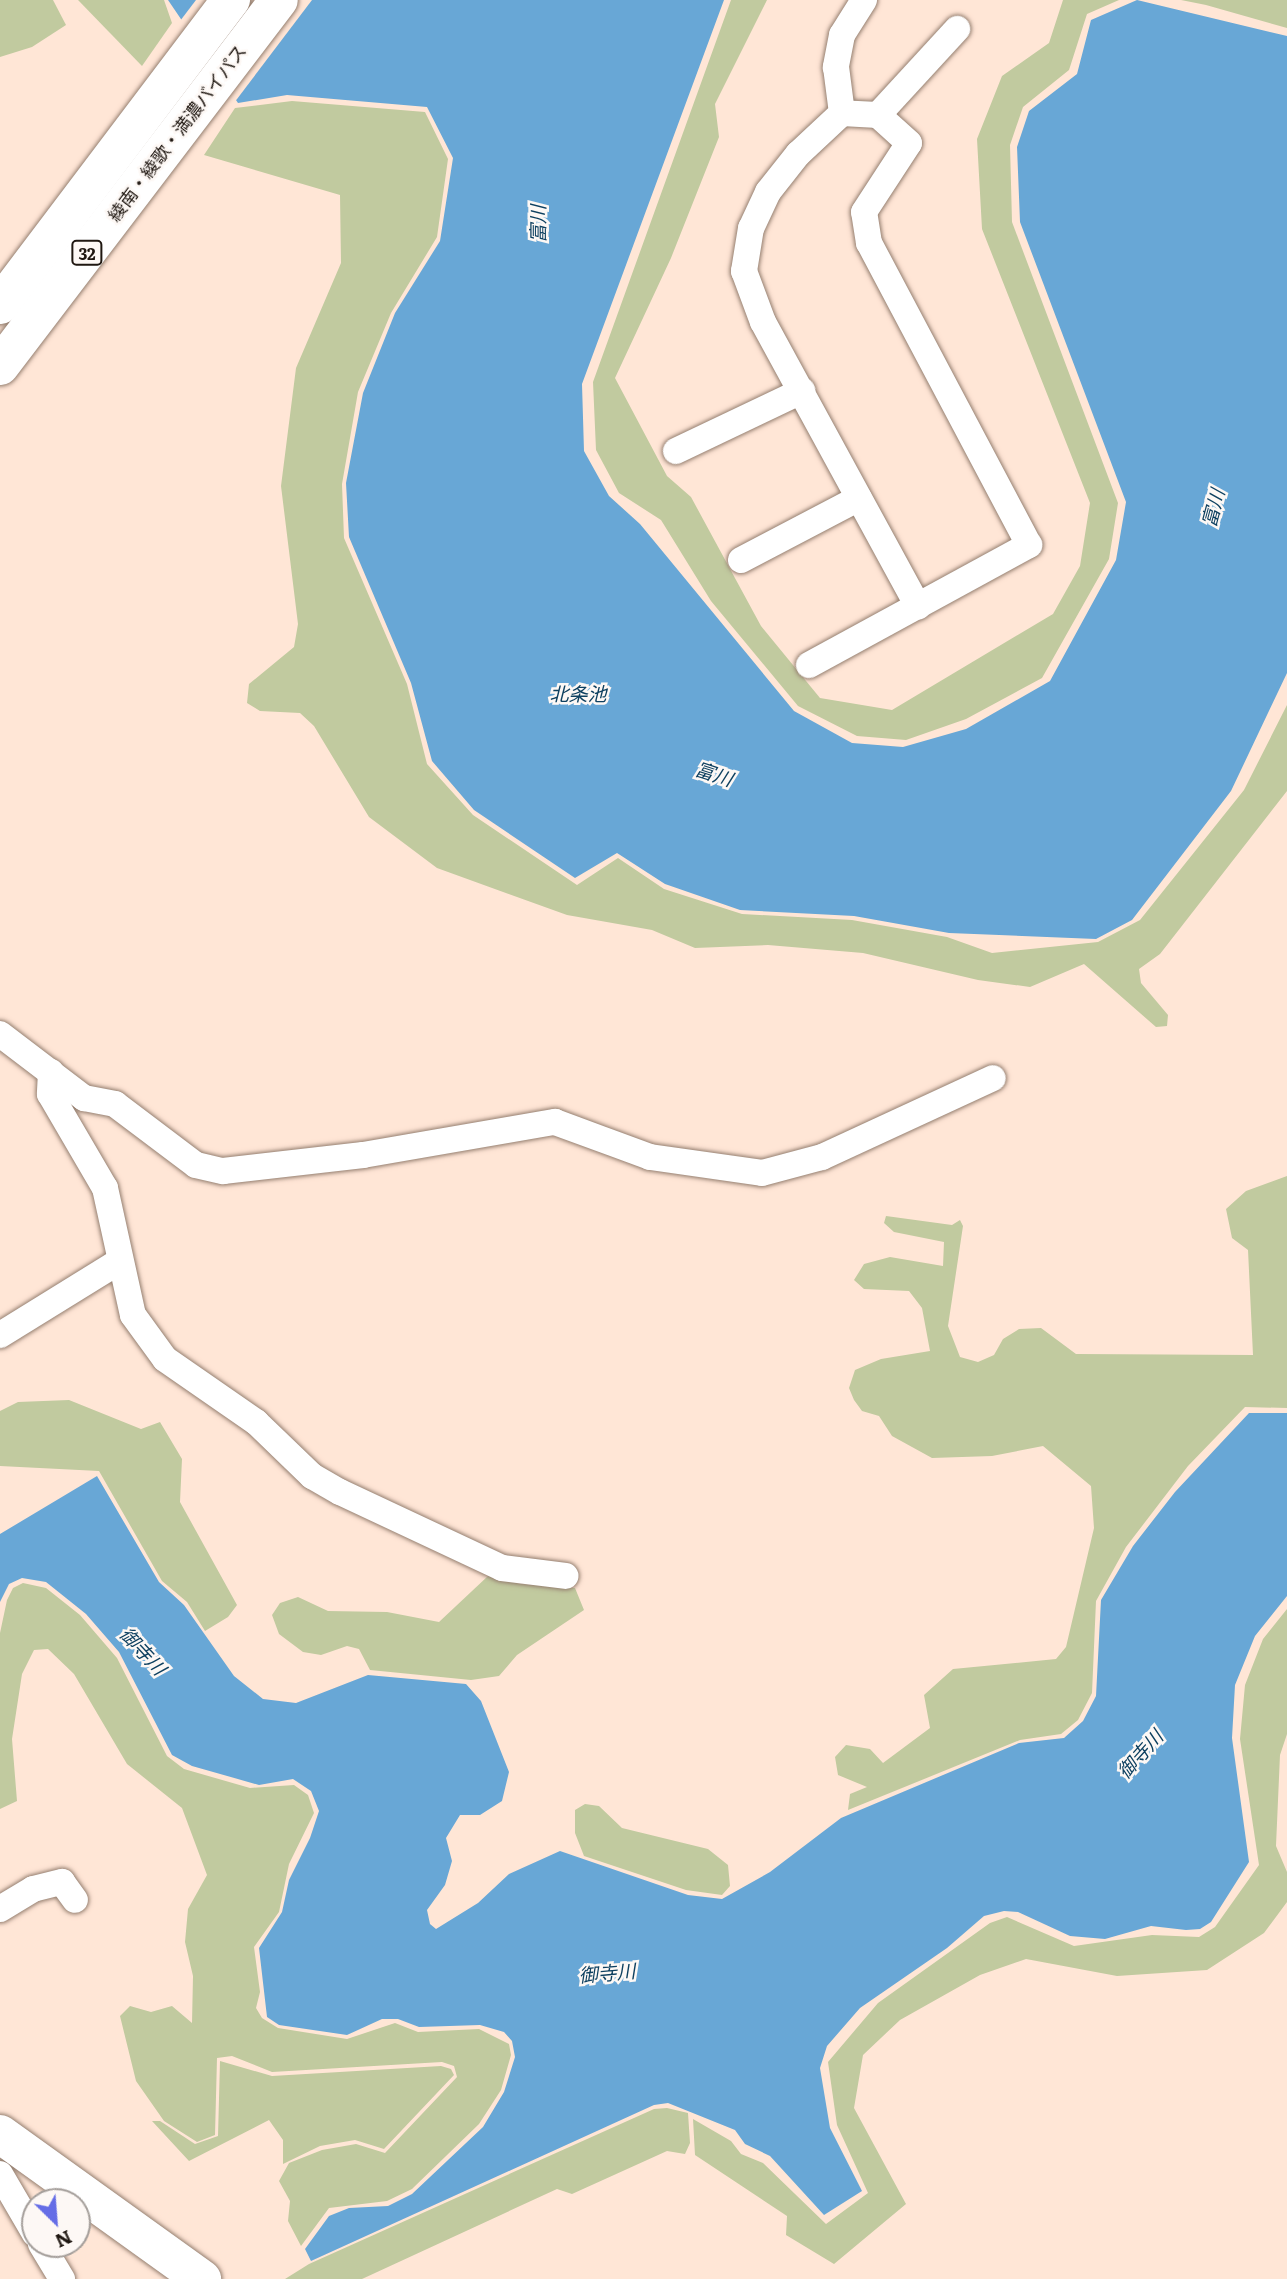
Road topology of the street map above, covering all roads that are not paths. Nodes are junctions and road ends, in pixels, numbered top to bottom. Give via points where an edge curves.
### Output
1 (231, 0) edge
2 (279, 0) edge
3 (864, 0) edge
4 (957, 29) dead end
5 (842, 113) junction
6 (878, 116) junction
7 (0, 305) edge
8 (0, 366) edge
9 (802, 391) junction
10 (676, 452) dead end
11 (859, 498) junction
12 (741, 560) dead end
13 (918, 606) junction
14 (809, 665) dead end
15 (0, 1034) edge
16 (51, 1072) junction
17 (993, 1078) dead end
18 (118, 1262) junction
19 (0, 1335) edge
20 (566, 1576) dead end
21 (75, 1900) dead end
22 (0, 1909) edge
23 (0, 2134) edge
24 (0, 2174) edge
25 (21, 2210) edge
26 (49, 2258) edge
27 (62, 2279) edge
28 (202, 2279) edge

1 - 7 main road, 32
2 - 8 main road, 綾南・綾歌・満濃バイパス / 32
3 - 5 street via 842,35 836,67
4 - 6 street
5 - 6 street
5 - 9 street via 797,154 768,192 751,228 744,271 763,322
6 - 13 street via 909,144 864,212 869,243 1029,545
9 - 10 street
9 - 11 street
11 - 12 street
11 - 13 street
13 - 14 street
15 - 16 street
16 - 17 street via 84,1097 115,1104 196,1165 223,1171 363,1155 555,1122 650,1157 761,1173 822,1157
16 - 18 street via 50,1094 105,1188
18 - 19 street
18 - 20 street via 133,1315 165,1359 256,1422 312,1476 502,1568
21 - 22 street via 62,1882 33,1889
23 - 28 main road
24 - 25 street
26 - 27 street

